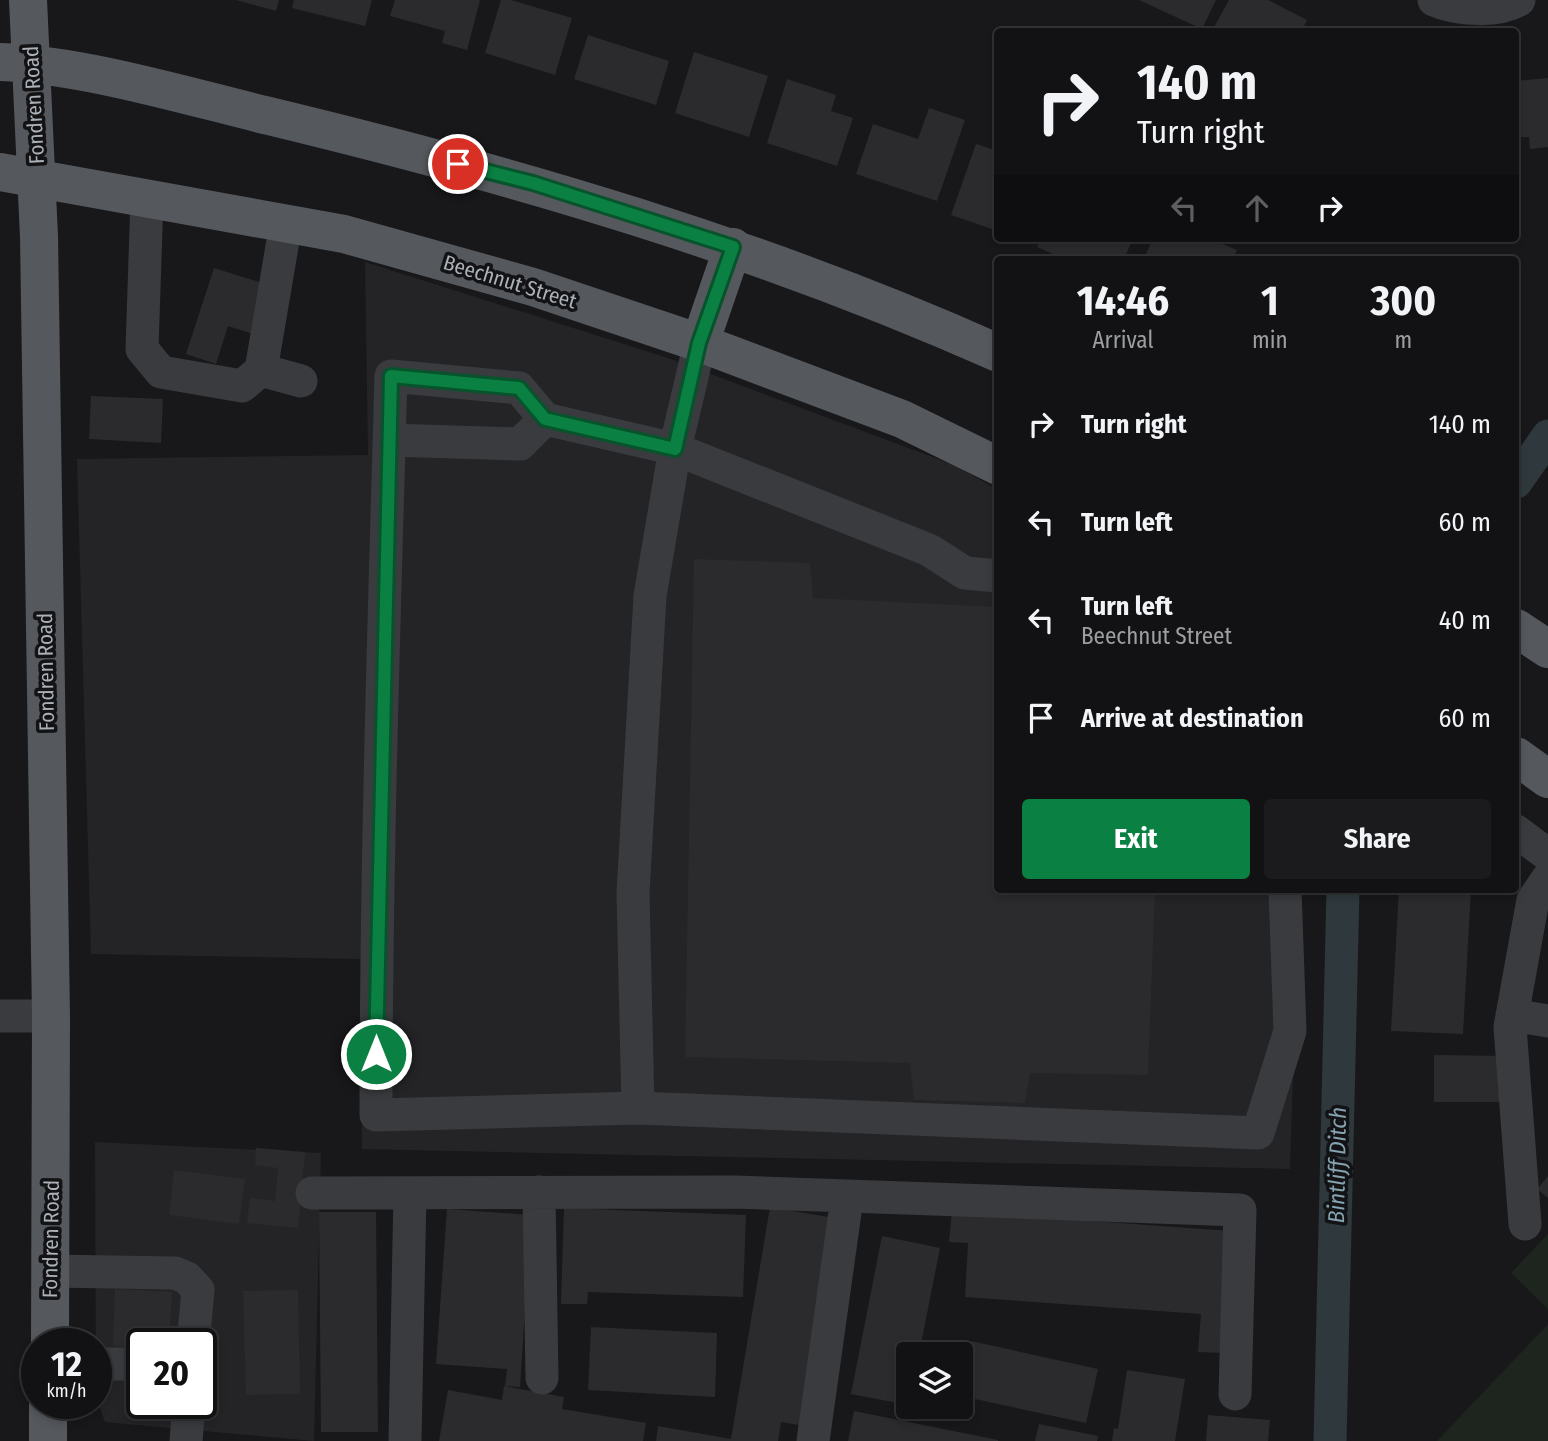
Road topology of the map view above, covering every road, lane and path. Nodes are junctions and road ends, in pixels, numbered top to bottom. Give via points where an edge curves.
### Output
1 (28, 0) edge
2 (1434, 0) edge
3 (1519, 0) edge
4 (16, 62) edge
5 (0, 172) edge
6 (38, 179) junction
7 (147, 198) junction
8 (286, 223) junction
9 (733, 247) junction
10 (699, 343) junction
11 (994, 351) edge
12 (261, 370) junction
13 (301, 382) dead end
14 (545, 419) junction
15 (390, 440) junction
16 (675, 449) junction
17 (994, 464) edge
18 (994, 576) edge
19 (1519, 630) edge
20 (1548, 649) edge
21 (1519, 758) edge
22 (1548, 779) edge
23 (1519, 833) edge
24 (1548, 855) edge
25 (1548, 878) edge
26 (1284, 893) edge
27 (1512, 1015) junction
28 (0, 1016) edge
29 (51, 1016) junction
30 (1548, 1021) edge
31 (638, 1108) junction
32 (312, 1192) dead end
33 (539, 1192) junction
34 (410, 1193) junction
35 (847, 1198) junction
36 (1525, 1224) dead end
37 (51, 1271) junction
38 (50, 1328) edge
39 (194, 1328) edge
40 (541, 1378) dead end
41 (1236, 1394) dead end
42 (48, 1419) edge
43 (188, 1419) edge
44 (48, 1441) edge
45 (186, 1441) edge
46 (405, 1441) edge
47 (813, 1441) edge

1 - 4 main road, Fondren Road
2 - 3 street via 1449,6 1507,7
4 - 6 main road, Fondren Road
4 - 9 main road via 242,110 521,180
5 - 6 main road, Beechnut Street
6 - 7 main road, Beechnut Street
6 - 29 main road, Fondren Road
7 - 8 main road, Beechnut Street
7 - 12 street via 142,349 161,372 242,386
8 - 10 main road, Beechnut Street via 344,234 520,284
8 - 12 street
9 - 10 main road
9 - 11 main road
10 - 16 street
10 - 17 main road, Beechnut Street via 902,419
12 - 13 street
14 - 15 street via 520,444
14 - 15 street via 519,388 391,376
14 - 16 street
15 - 31 street via 376,1115
16 - 18 street via 929,550 965,573
16 - 31 street via 650,596 637,816 633,892
19 - 20 main road
21 - 22 main road
23 - 24 street
25 - 27 street via 1533,900
26 - 31 street via 1290,1031 1258,1133
27 - 30 street
27 - 36 street
28 - 29 street
29 - 37 main road, Fondren Road
32 - 34 street
33 - 34 street
33 - 35 street via 735,1192
33 - 40 street
34 - 46 street
35 - 41 street via 1240,1210
35 - 47 street
37 - 38 main road, Fondren Road
37 - 39 street via 157,1271 187,1278 198,1290
42 - 44 main road
43 - 45 street

